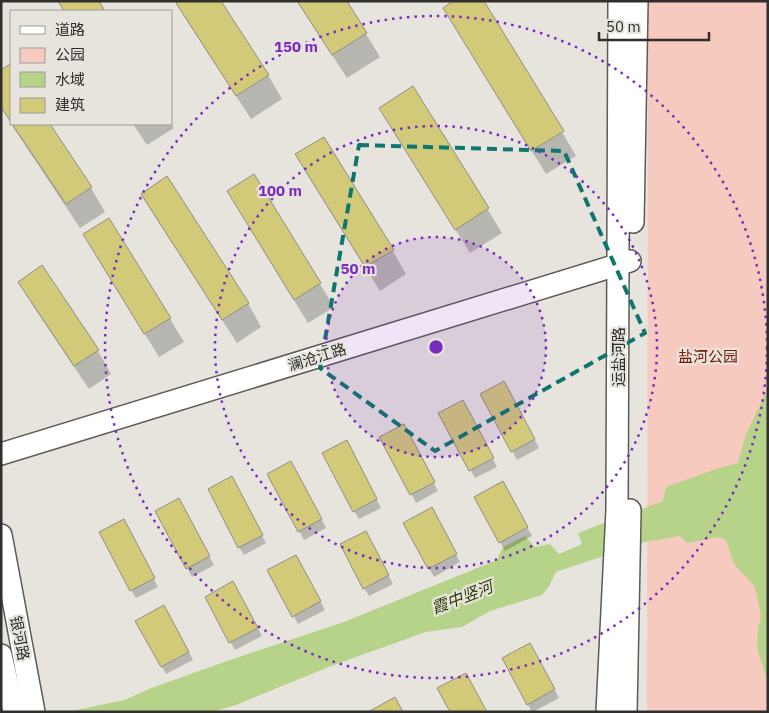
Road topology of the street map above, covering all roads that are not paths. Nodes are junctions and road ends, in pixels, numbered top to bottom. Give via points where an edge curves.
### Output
1 (619, 1) edge
2 (637, 1) edge
3 (625, 262) junction
4 (1, 454) edge
5 (1, 535) edge
6 (622, 562) junction
7 (1, 655) edge
8 (34, 711) edge
9 (14, 712) edge
10 (607, 712) edge
11 (626, 712) edge

1 - 3 main road, 运盐河路
2 - 3 main road, 运盐河路
3 - 4 main road, 澜沧江路
3 - 6 main road, 运盐河路
5 - 8 main road, 银河路
6 - 10 main road, 运盐河路
6 - 11 main road, 运盐河路
7 - 9 main road, 银河路

